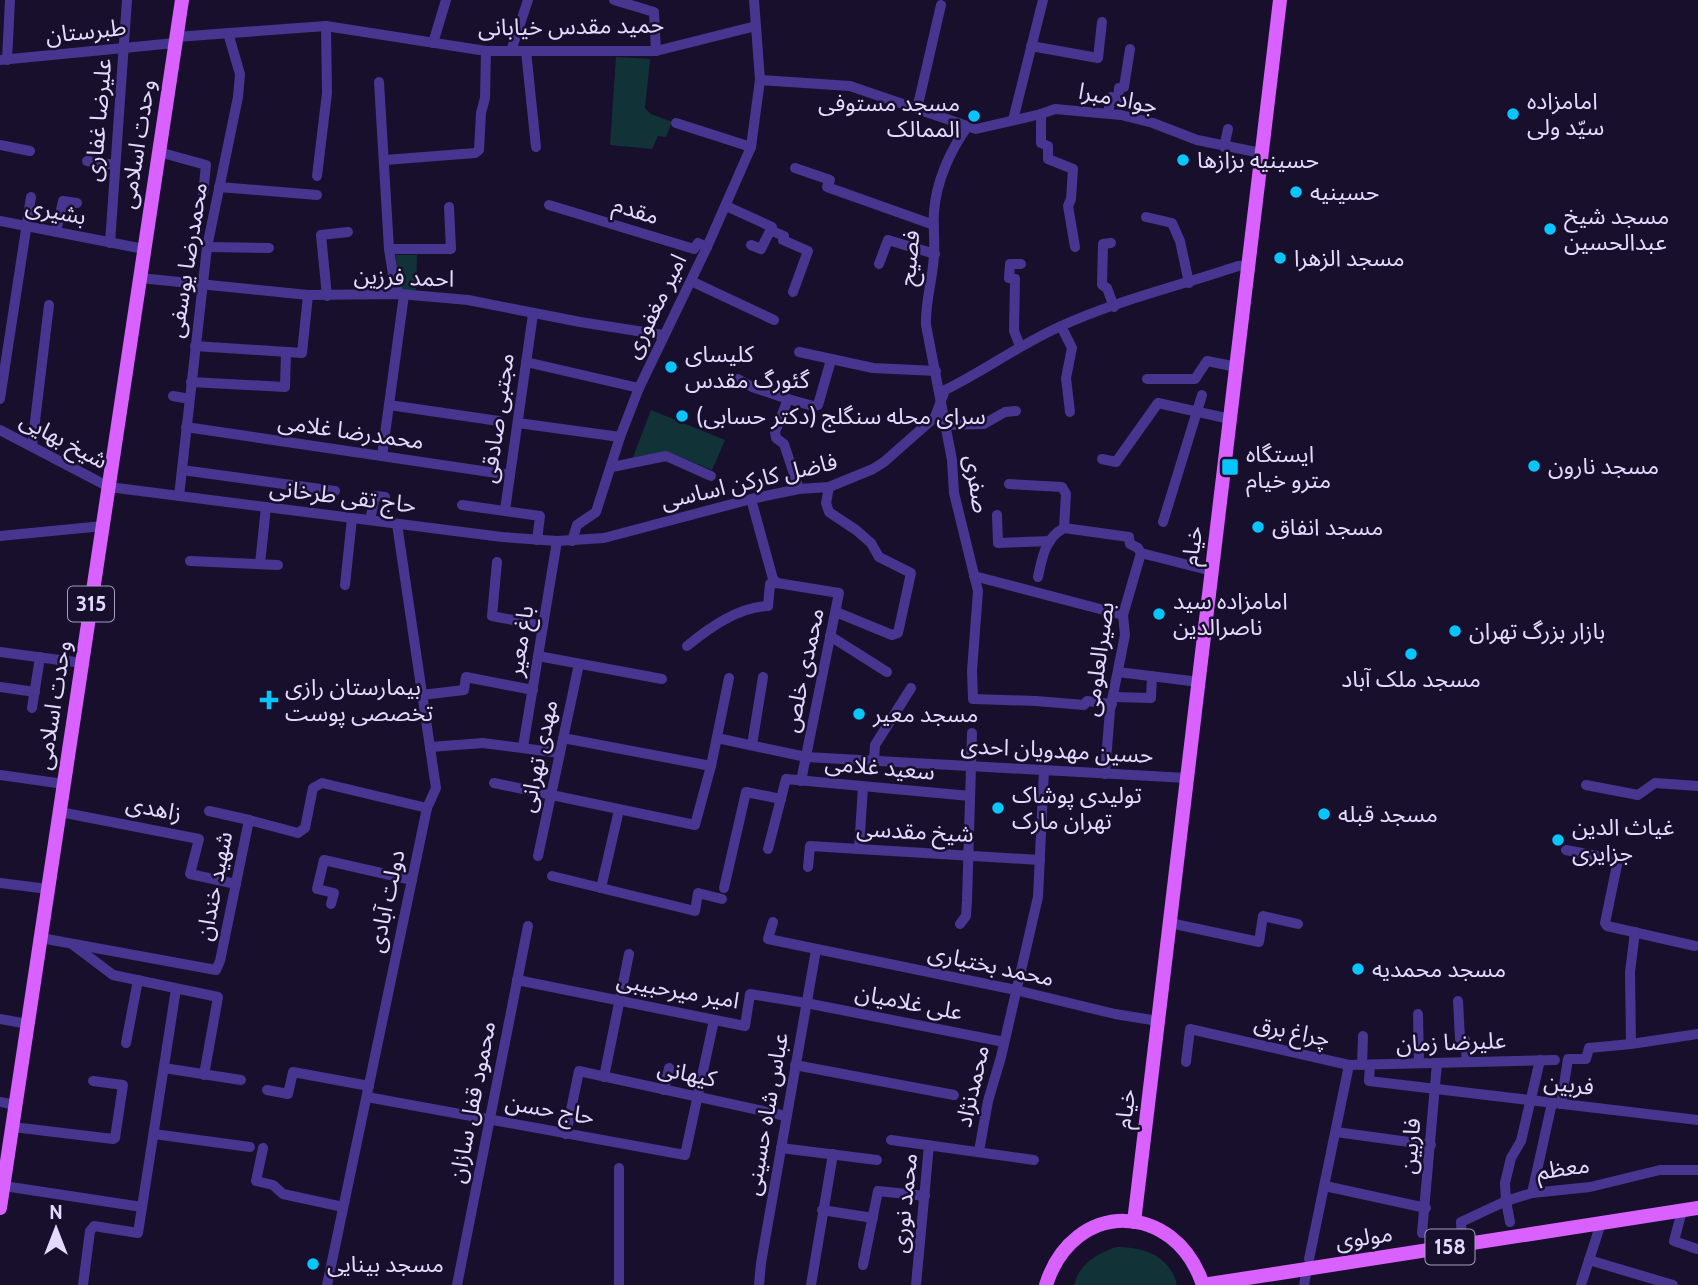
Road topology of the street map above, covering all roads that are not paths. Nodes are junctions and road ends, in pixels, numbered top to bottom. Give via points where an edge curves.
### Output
1 (10, 0) edge
2 (127, 0) edge
3 (182, 0) edge
4 (446, 0) edge
5 (528, 0) edge
6 (614, 0) edge
7 (754, 0) edge
8 (1042, 0) edge
9 (1280, 0) edge
10 (941, 5) dead end
11 (1102, 22) dead end
12 (327, 26) junction
13 (756, 26) junction
14 (228, 33) junction
15 (176, 40) junction
16 (433, 43) junction
17 (1031, 46) junction
18 (125, 48) junction
19 (1130, 50) dead end
20 (486, 51) junction
21 (511, 51) junction
22 (526, 51) junction
23 (656, 51) junction
24 (4, 60) edge
25 (760, 80) junction
26 (379, 82) dead end
27 (917, 109) junction
28 (1108, 113) junction
29 (1041, 114) junction
30 (1013, 120) junction
31 (676, 123) dead end
32 (967, 127) junction
33 (1228, 129) dead end
34 (0, 145) edge
35 (1224, 146) junction
36 (536, 147) dead end
37 (751, 147) junction
38 (30, 151) dead end
39 (159, 152) junction
40 (1261, 153) junction
41 (385, 160) junction
42 (88, 161) dead end
43 (115, 164) junction
44 (795, 167) dead end
45 (317, 176) dead end
46 (219, 187) junction
47 (203, 195) dead end
48 (317, 195) dead end
49 (32, 197) dead end
50 (77, 203) dead end
51 (549, 205) dead end
52 (726, 206) junction
53 (449, 207) dead end
54 (1146, 217) dead end
55 (0, 221) edge
56 (934, 225) junction
57 (27, 227) junction
58 (771, 229) junction
59 (56, 232) junction
60 (348, 232) dead end
61 (110, 243) junction
62 (1111, 243) dead end
63 (751, 245) dead end
64 (207, 247) junction
65 (708, 247) junction
66 (1075, 247) dead end
67 (270, 248) dead end
68 (389, 249) junction
69 (144, 250) junction
70 (934, 254) junction
71 (879, 264) dead end
72 (1021, 264) dead end
73 (1249, 265) junction
74 (140, 278) junction
75 (691, 281) junction
76 (1189, 283) junction
77 (202, 284) junction
78 (793, 292) dead end
79 (308, 295) junction
80 (402, 295) junction
81 (327, 296) junction
82 (49, 305) dead end
83 (1114, 307) junction
84 (533, 314) junction
85 (774, 320) dead end
86 (1061, 326) junction
87 (663, 335) junction
88 (195, 345) junction
89 (1020, 346) junction
90 (286, 352) junction
91 (799, 352) dead end
92 (831, 360) junction
93 (526, 362) junction
94 (1237, 367) junction
95 (936, 371) junction
96 (738, 379) dead end
97 (1147, 379) dead end
98 (191, 382) junction
99 (639, 388) junction
100 (1202, 395) dead end
101 (173, 396) dead end
102 (941, 398) junction
103 (0, 399) edge
104 (189, 399) junction
105 (788, 399) junction
106 (389, 405) junction
107 (1016, 411) dead end
108 (1196, 411) junction
109 (1070, 412) dead end
110 (1230, 419) junction
111 (499, 421) dead end
112 (518, 423) junction
113 (944, 425) junction
114 (186, 427) junction
115 (0, 430) edge
116 (620, 437) junction
117 (32, 446) junction
118 (382, 456) junction
119 (1102, 459) dead end
120 (612, 467) junction
121 (182, 470) junction
122 (510, 475) junction
123 (710, 475) dead end
124 (1009, 484) dead end
125 (109, 487) junction
126 (829, 487) junction
127 (799, 489) junction
128 (335, 491) dead end
129 (178, 496) junction
130 (385, 498) dead end
131 (751, 499) junction
132 (462, 505) dead end
133 (266, 507) junction
134 (505, 510) junction
135 (997, 515) dead end
136 (352, 518) junction
137 (370, 520) junction
138 (1163, 522) dead end
139 (397, 524) junction
140 (103, 526) junction
141 (1064, 528) junction
142 (0, 536) edge
143 (537, 540) junction
144 (557, 541) junction
145 (572, 541) junction
146 (1050, 541) junction
147 (1141, 553) junction
148 (190, 561) dead end
149 (497, 562) dead end
150 (260, 564) junction
151 (278, 565) dead end
152 (1212, 571) junction
153 (974, 576) junction
154 (1038, 577) dead end
155 (777, 583) junction
156 (345, 585) dead end
157 (836, 612) junction
158 (1123, 615) junction
159 (543, 626) junction
160 (830, 636) junction
161 (687, 646) dead end
162 (0, 652) edge
163 (538, 656) junction
164 (40, 657) junction
165 (82, 663) junction
166 (579, 664) junction
167 (887, 672) dead end
168 (1118, 672) junction
169 (1152, 676) junction
170 (763, 677) dead end
171 (729, 678) dead end
172 (662, 679) dead end
173 (1199, 681) junction
174 (0, 687) edge
175 (911, 688) dead end
176 (533, 690) junction
177 (34, 692) junction
178 (422, 695) junction
179 (1151, 698) junction
180 (1112, 701) junction
181 (32, 708) dead end
182 (1151, 710) dead end
183 (972, 733) dead end
184 (563, 738) junction
185 (717, 738) junction
186 (752, 745) junction
187 (430, 747) junction
188 (523, 747) junction
189 (560, 753) junction
190 (806, 757) junction
191 (874, 760) junction
192 (711, 766) junction
193 (971, 766) junction
194 (1044, 770) junction
195 (1105, 774) junction
196 (0, 775) edge
197 (1187, 778) junction
198 (801, 781) junction
199 (494, 782) dead end
200 (64, 784) junction
201 (1586, 785) dead end
202 (1698, 786) edge
203 (863, 787) junction
204 (551, 796) junction
205 (970, 796) junction
206 (781, 799) junction
207 (427, 808) junction
208 (619, 810) junction
209 (209, 811) dead end
210 (60, 812) junction
211 (249, 820) junction
212 (768, 849) dead end
213 (859, 849) junction
214 (1566, 850) dead end
215 (968, 855) junction
216 (538, 856) dead end
217 (1040, 860) junction
218 (808, 867) dead end
219 (552, 876) dead end
220 (412, 880) junction
221 (0, 883) edge
222 (236, 884) junction
223 (601, 888) junction
224 (48, 889) junction
225 (331, 904) dead end
226 (773, 922) dead end
227 (1170, 923) junction
228 (960, 924) dead end
229 (1298, 924) dead end
230 (528, 926) dead end
231 (1634, 932) junction
232 (47, 939) junction
233 (70, 943) junction
234 (1695, 946) dead end
235 (816, 950) junction
236 (628, 954) dead end
237 (138, 980) junction
238 (517, 980) junction
239 (176, 989) junction
240 (1016, 990) junction
241 (619, 1001) junction
242 (1458, 1001) dead end
243 (806, 1003) junction
244 (1418, 1014) dead end
245 (0, 1019) edge
246 (714, 1020) junction
247 (1158, 1021) junction
248 (28, 1024) junction
249 (1698, 1034) edge
250 (1363, 1036) dead end
251 (1004, 1042) junction
252 (126, 1043) dead end
253 (1631, 1044) junction
254 (1540, 1060) junction
255 (1555, 1060) dead end
256 (1186, 1062) dead end
257 (1466, 1062) junction
258 (1419, 1063) junction
259 (1437, 1063) junction
260 (795, 1065) junction
261 (1349, 1065) junction
262 (1366, 1065) junction
263 (164, 1068) junction
264 (669, 1068) dead end
265 (204, 1075) junction
266 (604, 1077) junction
267 (241, 1080) dead end
268 (93, 1081) dead end
269 (267, 1090) dead end
270 (664, 1090) junction
271 (1435, 1090) junction
272 (368, 1092) junction
273 (954, 1095) dead end
274 (698, 1097) junction
275 (1530, 1101) junction
276 (0, 1102) edge
277 (1557, 1104) junction
278 (16, 1105) junction
279 (786, 1116) junction
280 (490, 1120) junction
281 (1698, 1121) edge
282 (13, 1126) junction
283 (1336, 1132) junction
284 (154, 1134) junction
285 (566, 1134) junction
286 (891, 1140) dead end
287 (929, 1145) junction
288 (1431, 1145) junction
289 (250, 1147) dead end
290 (263, 1148) dead end
291 (781, 1148) junction
292 (979, 1151) junction
293 (833, 1154) junction
294 (877, 1160) dead end
295 (1034, 1160) dead end
296 (619, 1168) dead end
297 (1698, 1170) edge
298 (3, 1182) edge
299 (1325, 1186) junction
300 (1532, 1193) junction
301 (925, 1196) junction
302 (1506, 1201) junction
303 (142, 1207) junction
304 (344, 1207) junction
305 (0, 1208) edge
306 (1426, 1209) junction
307 (1698, 1209) edge
308 (822, 1210) junction
309 (1682, 1211) junction
310 (873, 1218) junction
311 (1134, 1222) junction
312 (1510, 1222) dead end
313 (1601, 1223) junction
314 (1422, 1233) dead end
315 (1462, 1245) junction
316 (1696, 1249) edge
317 (1589, 1261) junction
318 (1308, 1264) junction
319 (863, 1265) dead end
320 (83, 1285) edge
321 (327, 1285) edge
322 (457, 1285) edge
323 (619, 1285) edge
324 (759, 1285) edge
325 (811, 1285) edge
326 (916, 1285) edge
327 (1046, 1285) edge
328 (1203, 1285) edge
329 (1304, 1285) edge
330 (1581, 1285) edge
331 (1673, 1285) edge

1 - 24 street
2 - 18 street, علیرضا غفاری
3 - 15 main road, وحدت اسلامی / 315
4 - 16 street
5 - 21 street
6 - 23 street via 654,12
7 - 13 street, امیر مغفوری
8 - 17 street
9 - 40 main road, خیام
10 - 27 street
11 - 17 street via 1098,58
12 - 14 street, حمید مقدس خیابانی
12 - 16 street, حمید مقدس خیابانی
12 - 45 street via 327,93
13 - 23 street, حمید مقدس خیابانی
13 - 25 street, امیر مغفوری
14 - 15 street, حمید مقدس خیابانی
14 - 46 street, محمدرضا یوسفی via 240,74
15 - 18 street, طبرستان
15 - 39 main road, وحدت اسلامی / 315
16 - 20 street, حمید مقدس خیابانی
17 - 30 street
18 - 24 street, طبرستان
18 - 43 street, علیرضا غفاری
19 - 28 street via 1124,87 1119,88 1118,99 1111,97
20 - 21 street, حمید مقدس خیابانی
20 - 41 street via 479,150
21 - 22 street, حمید مقدس خیابانی
22 - 23 street, حمید مقدس خیابانی
22 - 36 street
25 - 27 street via 850,86
25 - 37 street, امیر مغفوری
26 - 41 street
27 - 32 street
28 - 29 street, جواد مبرا via 1063,108
28 - 35 street, جواد مبرا
29 - 30 street, جواد مبرا
29 - 66 street via 1041,143 1048,146 1048,159 1073,169 1068,206
30 - 32 street, جواد مبرا via 984,129
31 - 37 street
32 - 56 street, فصیح via 941,180
33 - 35 street
34 - 38 street
35 - 40 street, جواد مبرا
37 - 52 street, امیر مغفوری
39 - 47 street via 206,164
39 - 69 main road, وحدت اسلامی / 315
40 - 73 main road, خیام
41 - 68 street
42 - 43 street
43 - 61 street, علیرضا غفاری
44 - 56 street via 830,180 827,187
46 - 48 street
46 - 64 street, محمدرضا یوسفی
49 - 57 street
50 - 59 street via 63,201
51 - 65 street, مقدم via 694,249 698,243
52 - 58 street
52 - 65 street, امیر مغفوری
53 - 68 street via 451,250
54 - 76 street via 1172,223
55 - 57 street, بشیری
56 - 70 street, فصیح
57 - 59 street, بشیری
57 - 103 street
58 - 63 street via 761,250
58 - 78 street via 808,251
59 - 61 street, بشیری
60 - 81 street via 321,235
61 - 69 street, بشیری
62 - 83 street via 1103,244 1102,285
64 - 67 street
64 - 77 street, محمدرضا یوسفی
65 - 75 street, امیر مغفوری
68 - 80 street via 395,287
69 - 74 main road, وحدت اسلامی / 315
70 - 71 street via 888,240
70 - 95 street, فصیح via 925,306
72 - 89 street via 1010,264 1009,278 1015,279 1014,331
73 - 76 street, فاضل کارکن اساسی
73 - 94 main road, خیام
74 - 77 street, احمد فرزین
74 - 125 main road, وحدت اسلامی / 315
75 - 85 street
75 - 87 street, امیر مغفوری
76 - 83 street, فاضل کارکن اساسی
77 - 79 street, احمد فرزین
77 - 88 street, محمدرضا یوسفی
79 - 81 street, احمد فرزین
79 - 90 street via 302,353
80 - 81 street, احمد فرزین
80 - 84 street, احمد فرزین via 468,300
80 - 106 street
82 - 117 street
83 - 86 street, فاضل کارکن اساسی
84 - 87 street, احمد فرزین
84 - 93 street, مجتبی صادقی
86 - 89 street, فاضل کارکن اساسی
86 - 109 street via 1072,348 1066,379
87 - 99 street, امیر مغفوری
88 - 90 street
88 - 98 street, محمدرضا یوسفی
89 - 102 street, فاضل کارکن اساسی via 945,390
90 - 98 street via 285,387
91 - 92 street
92 - 95 street
92 - 105 street via 818,405
93 - 99 street
93 - 112 street, مجتبی صادقی
94 - 97 street via 1207,361 1195,379
94 - 110 main road, خیام
95 - 102 street, فصیح
96 - 105 street
98 - 104 street, محمدرضا یوسفی
99 - 116 street, امیر مغفوری
100 - 108 street
101 - 104 street
102 - 113 street, صفری
102 - 126 street, فاضل کارکن اساسی via 935,417 884,462
104 - 114 street, محمدرضا یوسفی
105 - 127 street via 775,436 784,444
106 - 111 street
106 - 118 street
107 - 113 street via 984,424
108 - 110 street
108 - 119 street via 1158,403 1116,462
108 - 138 street
110 - 152 main road, خیام
112 - 116 street
112 - 122 street, مجتبی صادقی
113 - 153 street, صفری
114 - 118 street, محمدرضا غلامی
114 - 121 street, محمدرضا یوسفی
115 - 117 street, شیخ بهایی
116 - 120 street, امیر مغفوری
117 - 125 street, شیخ بهایی
118 - 122 street, محمدرضا غلامی
120 - 123 street via 666,456
120 - 145 street, امیر مغفوری via 596,512 579,522
121 - 128 street
121 - 129 street, محمدرضا یوسفی
122 - 134 street, مجتبی صادقی
124 - 141 street via 1062,487 1066,494
125 - 129 street, حاج تقی طرخانی
125 - 140 main road, وحدت اسلامی / 315
126 - 127 street, فاضل کارکن اساسی
126 - 157 street via 829,512 871,543 879,557 911,573 898,633 892,635
127 - 131 street, فاضل کارکن اساسی
129 - 133 street, حاج تقی طرخانی
130 - 137 street via 375,496
131 - 145 street, فاضل کارکن اساسی via 611,537
131 - 155 street, محمدی خلص
132 - 134 street
133 - 136 street, حاج تقی طرخانی
133 - 150 street
134 - 143 street, مجتبی صادقی via 540,516
135 - 146 street via 998,543
136 - 137 street, حاج تقی طرخانی
136 - 156 street
137 - 139 street, حاج تقی طرخانی
139 - 143 street, حاج تقی طرخانی
139 - 178 street, دولت آبادی
140 - 142 street
140 - 165 main road, وحدت اسلامی / 315
141 - 146 street
141 - 147 street via 1129,537
143 - 144 street, حاج تقی طرخانی
144 - 145 street, حاج تقی طرخانی
144 - 159 street, باغ معیر
146 - 154 street
147 - 152 street
147 - 158 street, بصیرالعلومی
148 - 150 street
149 - 159 street via 492,616
150 - 151 street
152 - 173 main road, خیام
153 - 158 street
153 - 180 street, صفری via 978,591 973,699 1084,705 1087,701
155 - 157 street, محمدی خلص via 837,591
155 - 161 street via 770,584 768,606 710,627
157 - 160 street, محمدی خلص
158 - 168 street, بصیرالعلومی via 1125,635
159 - 163 street, باغ معیر
160 - 167 street
160 - 190 street, محمدی خلص
162 - 164 street
163 - 166 street
163 - 176 street, باغ معیر
164 - 165 street
164 - 177 street
165 - 200 main road, وحدت اسلامی / 315
166 - 172 street
166 - 184 street, مهدی تهرانی
168 - 169 street
168 - 180 street, بصیرالعلومی
169 - 173 street
169 - 179 street
170 - 186 street
171 - 185 street
173 - 197 main road, خیام
174 - 177 street
175 - 191 street via 875,745
176 - 178 street via 466,677 464,690
176 - 188 street, باغ معیر
177 - 181 street
178 - 187 street, دولت آبادی
179 - 180 street
179 - 182 street
180 - 195 street, بصیرالعلومی
183 - 193 street
184 - 189 street, مهدی تهرانی
184 - 192 street
185 - 186 street, حسین مهدویان احدی
185 - 192 street
186 - 190 street, حسین مهدویان احدی
187 - 188 street via 483,743
187 - 207 street, دولت آبادی via 436,788
188 - 189 street
189 - 204 street, مهدی تهرانی
190 - 191 street, حسین مهدویان احدی
190 - 198 street, محمدی خلص
191 - 193 street, حسین مهدویان احدی
192 - 208 street via 697,823 692,826
193 - 194 street, حسین مهدویان احدی
193 - 205 street
194 - 195 street, حسین مهدویان احدی
194 - 217 street, محمدنژاد
195 - 197 street, حسین مهدویان احدی
196 - 200 street
197 - 227 main road, خیام
198 - 203 street, سعید غلامی
198 - 206 street, سعید غلامی via 786,779
199 - 204 street
200 - 210 main road, وحدت اسلامی / 315
201 - 202 street via 1638,795 1655,783
203 - 205 street, سعید غلامی
203 - 213 street
204 - 208 street
204 - 216 street, مهدی تهرانی
205 - 215 street
206 - 212 street
206 - 223 street via 746,793 723,893 698,893 695,911
207 - 211 street, شهید خندان via 322,783 313,788 302,832
207 - 220 street, دولت آبادی
208 - 223 street
209 - 211 street
210 - 222 street, زاهدی via 199,839 190,874
210 - 224 main road, وحدت اسلامی / 315
211 - 222 street, شهید خندان
213 - 215 street, شیخ مقدسی
213 - 218 street, شیخ مقدسی via 810,846
214 - 231 street via 1618,860 1605,925
215 - 217 street, شیخ مقدسی
215 - 228 street via 966,916
217 - 240 street, محمدنژاد via 1038,897
219 - 223 street
220 - 225 street via 324,860 317,889 334,893
220 - 272 street, دولت آبادی
221 - 224 street
222 - 233 street, شهید خندان via 216,970
224 - 232 main road, وحدت اسلامی / 315
226 - 235 street, محمد بختیاری via 768,939
227 - 229 street via 1259,942 1263,916
227 - 247 main road, خیام
230 - 238 street, محمود قفل سازان
231 - 234 street
231 - 253 street
232 - 233 street, شهید خندان
232 - 248 main road, وحدت اسلامی / 315
233 - 237 street via 113,975
235 - 240 street, محمد بختیاری
235 - 243 street, عباس شاه حسینی
236 - 241 street
237 - 239 street
237 - 252 street
238 - 241 street, امیر میرحبیبی
238 - 280 street, محمود قفل سازان
239 - 263 street
239 - 265 street via 218,997
240 - 247 street, محمد بختیاری
240 - 251 street, محمدنژاد
241 - 246 street, امیر میرحبیبی
241 - 266 street
242 - 257 street
243 - 246 street, امیر میرحبیبی via 750,994 745,1026
243 - 251 street, علی غلامیان
243 - 260 street, عباس شاه حسینی
244 - 258 street
245 - 248 street
246 - 274 street
247 - 311 main road, خیام
248 - 278 main road, وحدت اسلامی / 315
249 - 253 street
250 - 262 street
251 - 292 street, محمدنژاد
253 - 277 street via 1589,1048 1586,1059 1568,1059
254 - 255 street, علیرضا زمان
254 - 257 street, علیرضا زمان
254 - 275 street
256 - 261 street, چراغ برق via 1190,1029
257 - 259 street, علیرضا زمان
258 - 259 street, علیرضا زمان
258 - 262 street, علیرضا زمان
259 - 271 street, فاربین
260 - 273 street
260 - 279 street, عباس شاه حسینی
261 - 262 street, علیرضا زمان
261 - 283 street, چراغ برق
262 - 271 street, فربین via 1369,1081
263 - 265 street
263 - 284 street
264 - 270 street
265 - 267 street
266 - 270 street, کیهانی
266 - 285 street, کیهانی via 579,1072
268 - 282 street via 123,1085 116,1138
269 - 272 street via 288,1094 293,1072
270 - 274 street, کیهانی
271 - 275 street, فربین
271 - 288 street, فاربین
272 - 280 street, حاج حسن
272 - 304 street, دولت آبادی
274 - 279 street, کیهانی
274 - 285 street, حاج حسن via 685,1155
275 - 277 street, فربین
275 - 302 street via 1505,1183
276 - 278 street
277 - 281 street, فربین
277 - 300 street
278 - 282 main road, وحدت اسلامی / 315
279 - 291 street, عباس شاه حسینی
280 - 285 street, حاج حسن
280 - 322 street, محمود قفل سازان
282 - 298 main road, وحدت اسلامی / 315
283 - 288 street
283 - 299 street, چراغ برق
284 - 289 street
284 - 303 street
286 - 287 street
287 - 292 street, محمد نوری
287 - 301 street, محمد نوری
288 - 306 street, فاربین
290 - 304 street via 256,1181 273,1185 283,1194
291 - 293 street
291 - 324 street, عباس شاه حسینی
292 - 295 street, محمد نوری
293 - 294 street
293 - 308 street
296 - 323 street
297 - 300 street, معظم via 1660,1170 1590,1187
298 - 303 street
298 - 305 main road, وحدت اسلامی / 315
299 - 306 street
299 - 318 street, چراغ برق
300 - 302 street, معظم
301 - 310 street via 878,1191
301 - 326 street, محمد نوری
302 - 312 street
302 - 315 street, معظم via 1461,1222
303 - 320 street via 138,1233 91,1228
304 - 321 street, دولت آبادی
306 - 314 street, فاربین
307 - 309 main road, مولوی / 158
308 - 310 street
308 - 325 street
309 - 313 main road, مولوی / 158
309 - 316 street via 1674,1241
310 - 319 street
311 - 327 main road via 1105,1223 1073,1240 1061,1252
311 - 328 main road via 1171,1236 1191,1258
313 - 315 main road, مولوی / 158
313 - 317 street
315 - 318 main road, مولوی / 158
317 - 330 street
317 - 331 street
318 - 328 main road, مولوی / 158
318 - 329 street, چراغ برق

